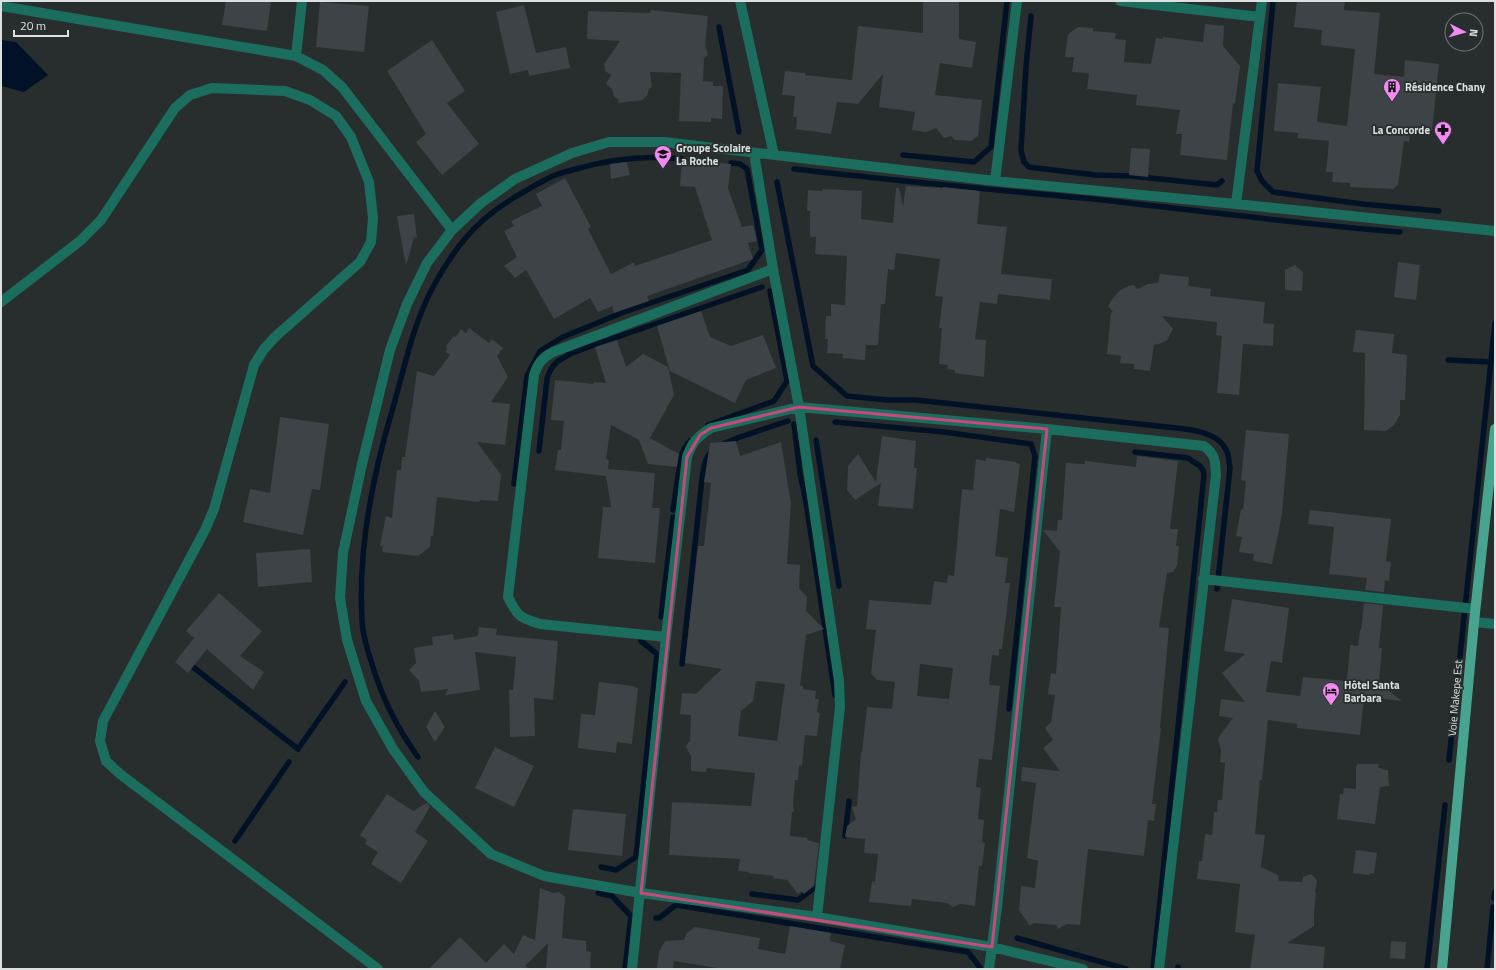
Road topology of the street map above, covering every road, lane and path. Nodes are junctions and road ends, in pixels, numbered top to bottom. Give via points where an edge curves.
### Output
1 (302, 1) edge
2 (740, 1) edge
3 (1017, 1) edge
4 (1120, 1) edge
5 (1262, 1) edge
6 (1, 6) edge
7 (1260, 17) junction
8 (296, 56) junction
9 (754, 153) junction
10 (774, 155) junction
11 (995, 181) junction
12 (1236, 204) junction
13 (452, 230) junction
14 (1495, 232) edge
15 (773, 269) junction
16 (1, 302) edge
17 (799, 407) junction
18 (1046, 429) junction
19 (1495, 429) edge
20 (1203, 579) junction
21 (1475, 609) junction
22 (1474, 622) junction
23 (1495, 624) edge
24 (666, 637) junction
25 (641, 893) junction
26 (817, 917) junction
27 (992, 946) junction
28 (378, 969) edge
29 (632, 969) edge
30 (989, 969) edge
31 (1083, 969) edge
32 (1159, 969) edge
33 (1442, 969) edge

1 - 8 street
2 - 10 street
3 - 11 street
4 - 7 street
5 - 7 street
6 - 8 street
7 - 12 street
8 - 13 street via 323,70 342,87
9 - 10 street
9 - 13 street via 664,142 609,142 572,154 514,179 481,203
9 - 15 street
10 - 11 street
11 - 12 street
12 - 14 street
13 - 25 street via 427,263 407,304 390,350 343,553 340,598 346,640 366,701 393,749 424,792 491,854 544,876
15 - 17 street
15 - 24 street via 553,352 543,357 534,376 508,597 515,612 525,620 540,624
16 - 28 street via 80,241 101,220 175,108 190,95 212,88 285,91 310,100 336,116 351,137 369,182 373,218 371,242 360,262 276,336 254,365 214,509 103,721 100,741 106,761 120,774
17 - 18 street
17 - 24 street via 711,428 691,445 687,457
17 - 26 street via 839,681 840,707
18 - 20 street via 1204,446 1211,452 1216,460 1216,475
18 - 27 street
19 - 21 main road, Voie Makepe Est
20 - 21 street
20 - 32 street
21 - 22 main road, Voie Makepe Est
22 - 23 street
22 - 33 main road, Voie Makepe Est
24 - 25 street
25 - 26 street
25 - 29 street
26 - 27 street
27 - 30 street
27 - 31 street

